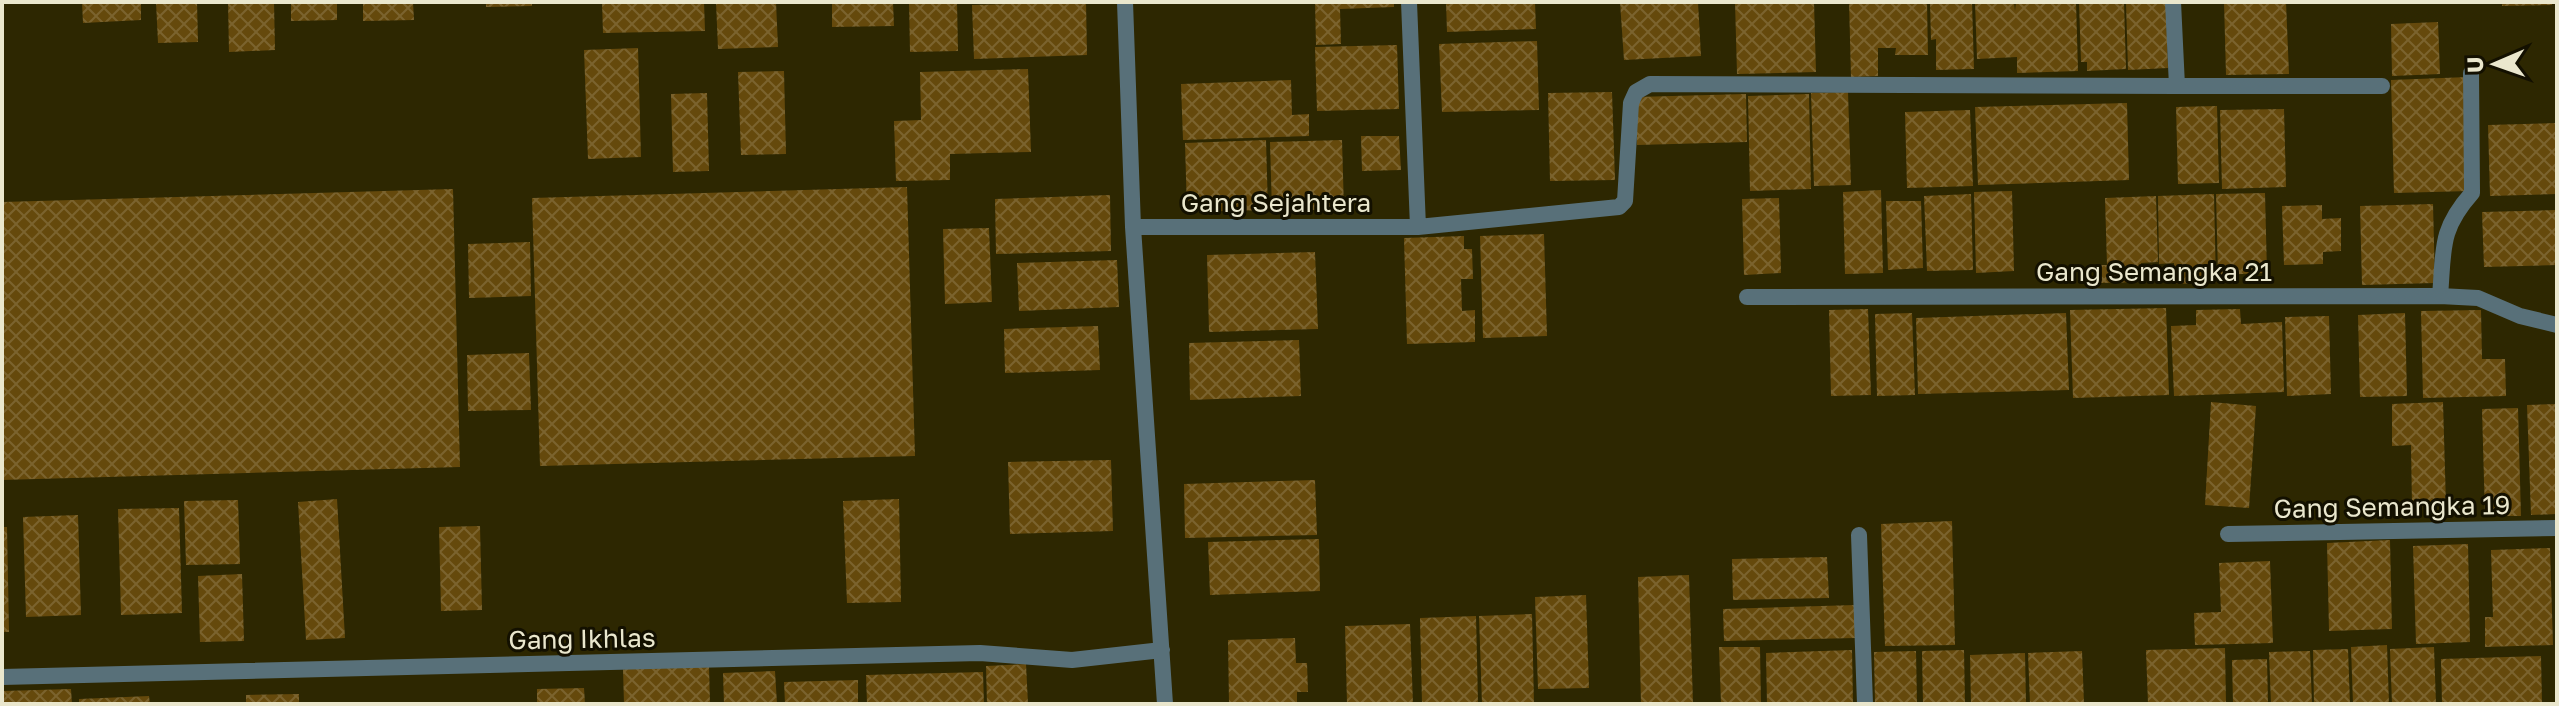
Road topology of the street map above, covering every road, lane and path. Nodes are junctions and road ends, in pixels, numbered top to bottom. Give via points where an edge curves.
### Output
1 (1125, 2) edge
2 (1409, 2) edge
3 (2173, 2) edge
4 (2471, 73) dead end
5 (2177, 86) junction
6 (2382, 86) dead end
7 (1133, 227) junction
8 (1418, 227) junction
9 (2440, 296) junction
10 (1747, 297) dead end
11 (2557, 325) edge
12 (2557, 528) edge
13 (2228, 534) dead end
14 (1859, 535) dead end
15 (1162, 650) junction
16 (2, 677) edge
17 (1165, 704) edge
18 (1865, 704) edge

1 - 7 street
2 - 8 street
3 - 5 street
4 - 9 street via 2472,193 2446,229
5 - 6 street
5 - 8 street, Gang Sejahtera via 1650,84 1636,92 1631,103 1622,206
7 - 8 street, Gang Sejahtera
7 - 15 street
9 - 10 street, Gang Semangka 21
9 - 11 street, Gang Semangka 21 via 2478,298
12 - 13 street, Gang Semangka 19
14 - 18 street
15 - 16 street, Gang Ikhlas via 1072,660 980,653
15 - 17 street

